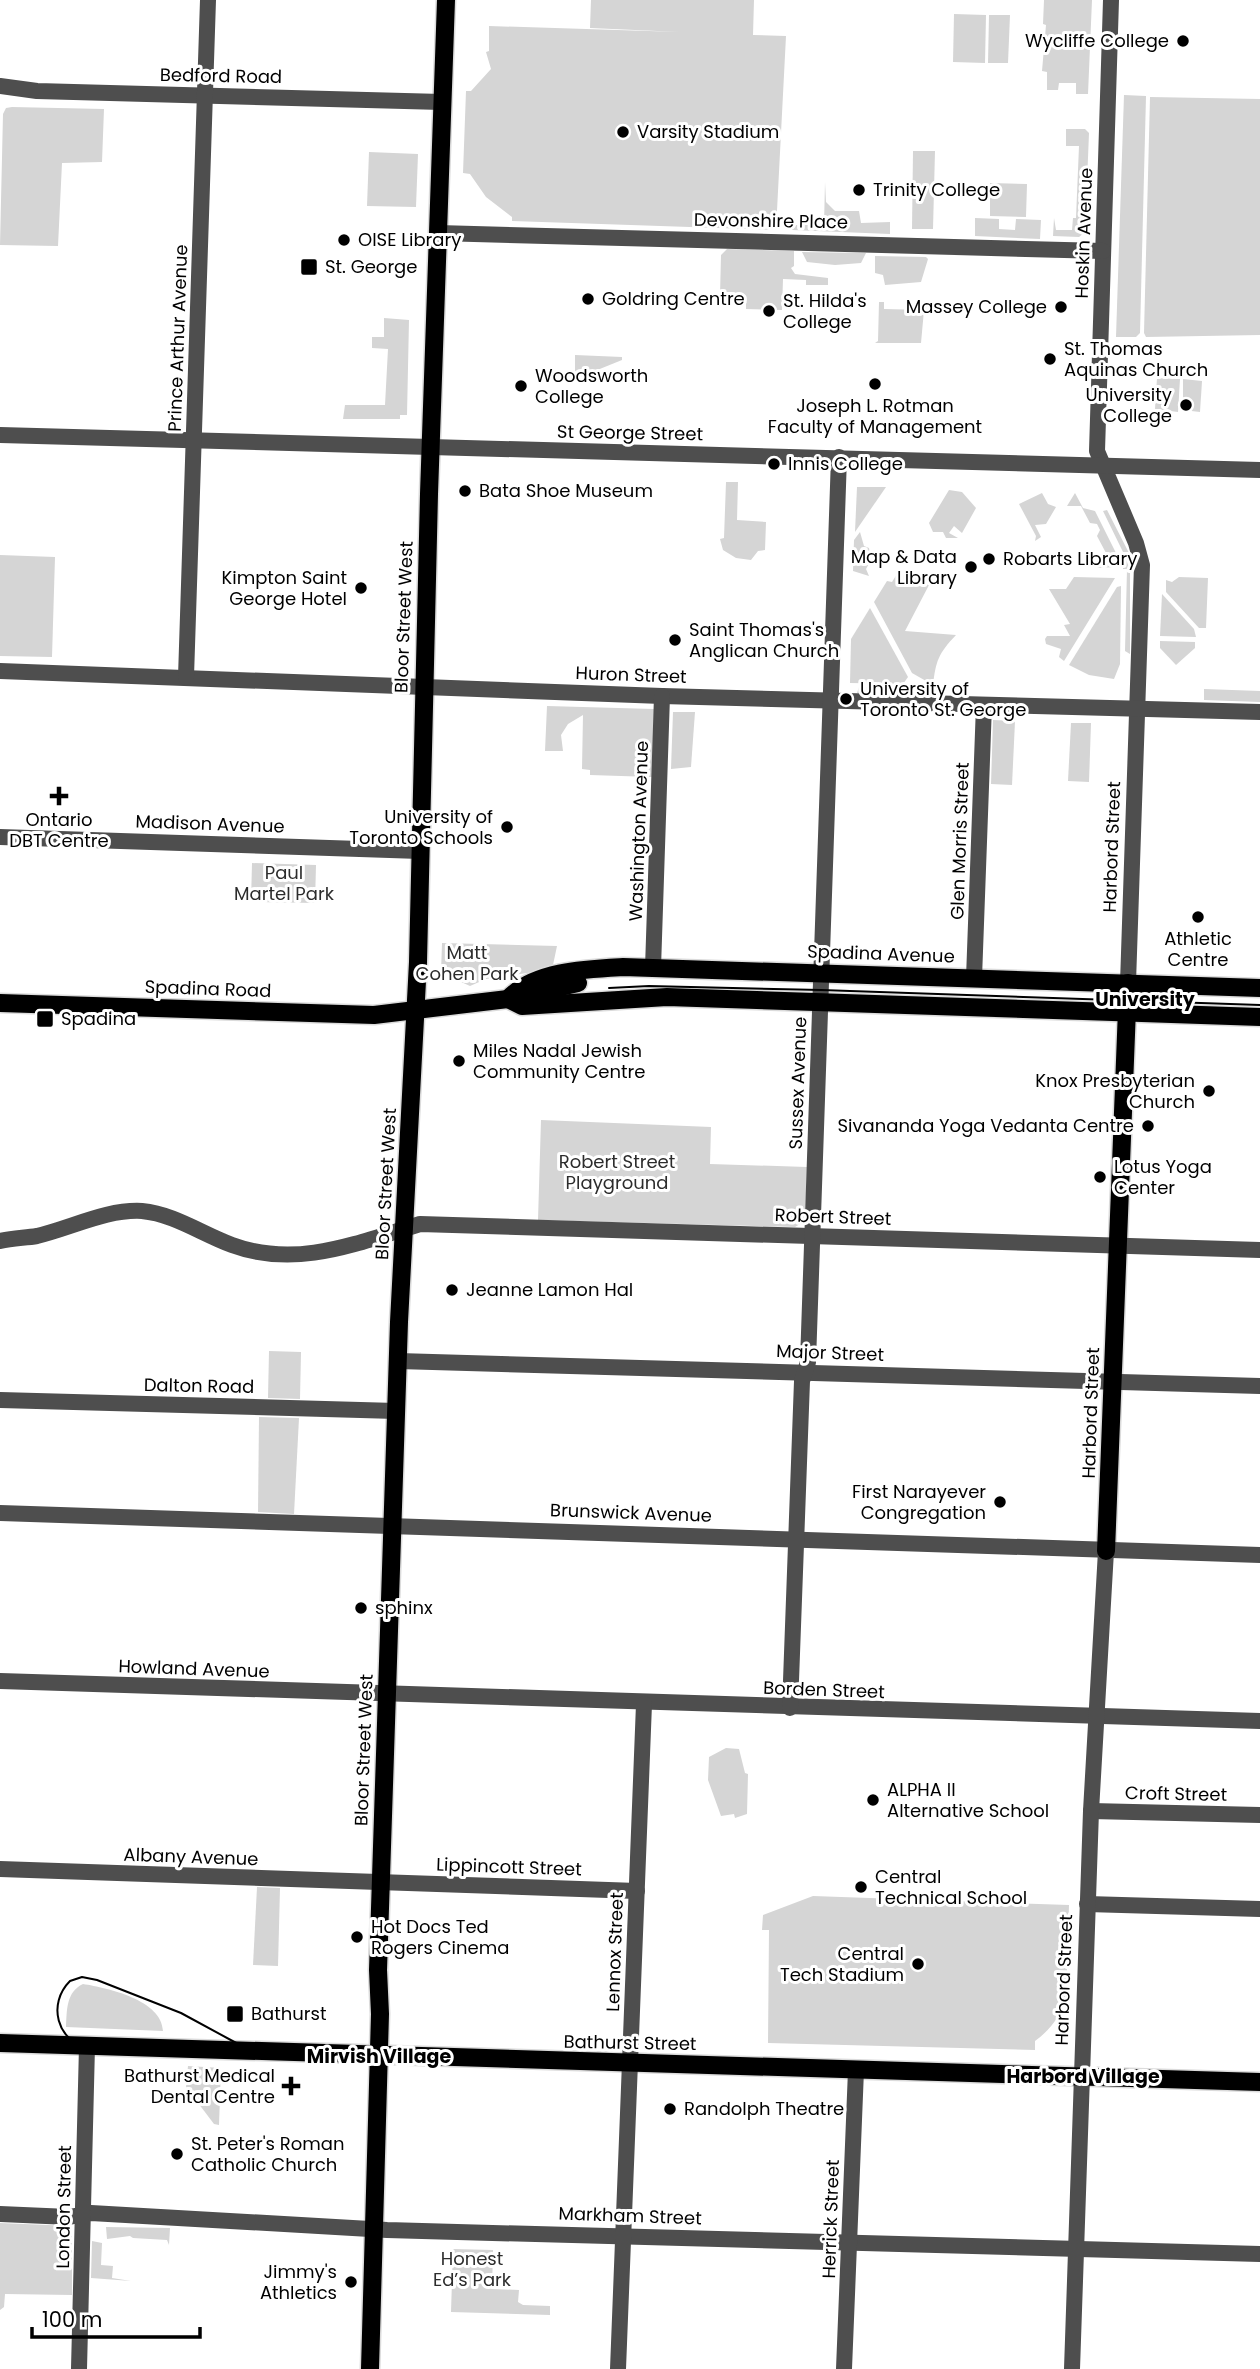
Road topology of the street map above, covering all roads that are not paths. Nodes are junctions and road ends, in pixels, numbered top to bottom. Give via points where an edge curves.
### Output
1 (208, 0) edge
2 (446, 0) edge
3 (1111, 0) edge
4 (0, 86) edge
5 (204, 95) junction
6 (442, 102) junction
7 (438, 233) junction
8 (1103, 251) junction
9 (0, 435) edge
10 (194, 439) junction
11 (430, 446) junction
12 (839, 457) junction
13 (1103, 467) junction
14 (1260, 470) edge
15 (0, 671) edge
16 (186, 677) junction
17 (424, 685) junction
18 (662, 696) junction
19 (831, 700) junction
20 (984, 705) junction
21 (1139, 708) junction
22 (1260, 712) edge
23 (0, 837) edge
24 (420, 851) junction
25 (653, 968) junction
26 (821, 973) junction
27 (974, 978) junction
28 (1128, 984) junction
29 (579, 985) junction
30 (1260, 988) edge
31 (508, 999) junction
32 (820, 1002) junction
33 (0, 1003) edge
34 (415, 1012) junction
35 (1127, 1013) junction
36 (1260, 1017) edge
37 (405, 1228) junction
38 (813, 1236) junction
39 (0, 1241) edge
40 (1117, 1246) junction
41 (1260, 1250) edge
42 (398, 1361) junction
43 (806, 1371) junction
44 (1114, 1381) junction
45 (1260, 1386) edge
46 (0, 1401) edge
47 (396, 1411) junction
48 (0, 1513) edge
49 (393, 1526) junction
50 (796, 1538) junction
51 (1106, 1551) junction
52 (1260, 1555) edge
53 (0, 1681) edge
54 (387, 1694) junction
55 (644, 1704) junction
56 (790, 1708) junction
57 (1095, 1717) junction
58 (1260, 1721) edge
59 (1091, 1811) junction
60 (1260, 1815) edge
61 (0, 1870) edge
62 (381, 1883) junction
63 (637, 1891) junction
64 (1087, 1904) junction
65 (1260, 1909) edge
66 (0, 2043) edge
67 (87, 2046) junction
68 (378, 2056) junction
69 (630, 2064) junction
70 (856, 2070) junction
71 (1082, 2077) junction
72 (1260, 2082) edge
73 (0, 2214) edge
74 (84, 2214) junction
75 (373, 2229) junction
76 (624, 2234) junction
77 (849, 2242) junction
78 (1076, 2250) junction
79 (1260, 2254) edge
80 (79, 2369) edge
81 (370, 2369) edge
82 (618, 2369) edge
83 (844, 2369) edge
84 (1072, 2369) edge

1 - 5 street, Prince Arthur Avenue
2 - 6 main road, Bloor Street West
3 - 8 street, Hoskin Avenue
4 - 5 street, Bedford Road
5 - 6 street, Bedford Road
5 - 10 street, Prince Arthur Avenue
6 - 7 main road, Bloor Street West
7 - 8 street, Devonshire Place
7 - 11 main road, Bloor Street West
8 - 13 street, Hoskin Avenue via 1097,451
9 - 10 street, St George Street
10 - 11 street, St George Street
10 - 16 street, Prince Arthur Avenue
11 - 12 street, St George Street
11 - 17 main road, Bloor Street West
12 - 13 street, St George Street
12 - 19 street, Sussex Avenue
13 - 14 street, St George Street
13 - 21 street, Harbord Street via 1142,565
15 - 16 street, Huron Street
16 - 17 street, Huron Street
17 - 18 street, Huron Street
17 - 24 main road, Bloor Street West
18 - 19 street, Huron Street
18 - 25 street, Washington Avenue
19 - 20 street, Huron Street
19 - 26 street, Sussex Avenue
20 - 21 street, Huron Street
20 - 27 street, Glen Morris Street
21 - 22 street, Huron Street
21 - 28 street, Harbord Street
23 - 24 street, Madison Avenue
24 - 34 main road, Bloor Street West
25 - 26 main road, Spadina Avenue
25 - 29 main road, Spadina Avenue
26 - 27 main road, Spadina Avenue
26 - 32 street, Sussex Avenue
27 - 28 main road, Spadina Avenue
28 - 30 main road, Spadina Avenue
28 - 35 main road, Harbord Street
29 - 31 main road, Spadina Avenue via 522,1006
29 - 31 main road, Spadina Avenue via 519,986
29 - 32 main road, Spadina Avenue via 667,997
31 - 34 main road, Spadina Avenue
32 - 35 main road, Spadina Avenue
32 - 38 street, Sussex Avenue
33 - 34 main road, Spadina Road via 374,1015
34 - 37 main road, Bloor Street West
35 - 36 main road, Spadina Avenue
35 - 40 main road, Harbord Street
37 - 38 street, Robert Street via 420,1224
37 - 39 street, Robert Street via 322,1253 279,1255 233,1246 165,1216 141,1211
37 - 42 main road, Bloor Street West
38 - 40 street, Robert Street
38 - 43 street, Sussex Avenue
40 - 41 street, Robert Street
40 - 44 main road, Harbord Street
42 - 43 street, Major Street
42 - 47 main road, Bloor Street West
43 - 44 street, Major Street
43 - 50 street, Sussex Avenue
44 - 45 street, Major Street
44 - 51 main road, Harbord Street
46 - 47 street, Dalton Road
47 - 49 main road, Bloor Street West
48 - 49 street, Brunswick Avenue
49 - 50 street, Brunswick Avenue
49 - 54 main road, Bloor Street West
50 - 51 street, Brunswick Avenue
50 - 56 street, Sussex Avenue
51 - 52 street, Brunswick Avenue
51 - 57 street, Harbord Street
53 - 54 street, Howland Avenue
54 - 55 street, Borden Street
54 - 62 main road, Bloor Street West
55 - 56 street, Borden Street
55 - 63 street, Lennox Street
56 - 57 street, Borden Street
57 - 58 street, Borden Street
57 - 59 street, Harbord Street
59 - 60 street, Croft Street
59 - 64 street, Harbord Street
61 - 62 street, Albany Avenue
62 - 63 street, Lippincott Street
62 - 68 main road, Bloor Street West
63 - 69 street, Lennox Street
64 - 65 street
64 - 71 street, Harbord Street
66 - 67 main road, Bathurst Street
67 - 68 main road, Bathurst Street
67 - 74 street, London Street
68 - 69 main road, Bathurst Street
68 - 75 main road, Bloor Street West
69 - 70 main road, Bathurst Street
69 - 76 street, Lennox Street
70 - 71 main road, Bathurst Street
70 - 77 street, Herrick Street
71 - 72 main road, Bathurst Street
71 - 78 street, Harbord Street
73 - 74 street, Markham Street
74 - 75 street, Markham Street
74 - 80 street, London Street
75 - 76 street, Markham Street
75 - 81 main road, Bloor Street West
76 - 77 street, Markham Street
76 - 82 street, Lennox Street
77 - 78 street, Markham Street
77 - 83 street, Herrick Street
78 - 79 street, Markham Street
78 - 84 street, Harbord Street

